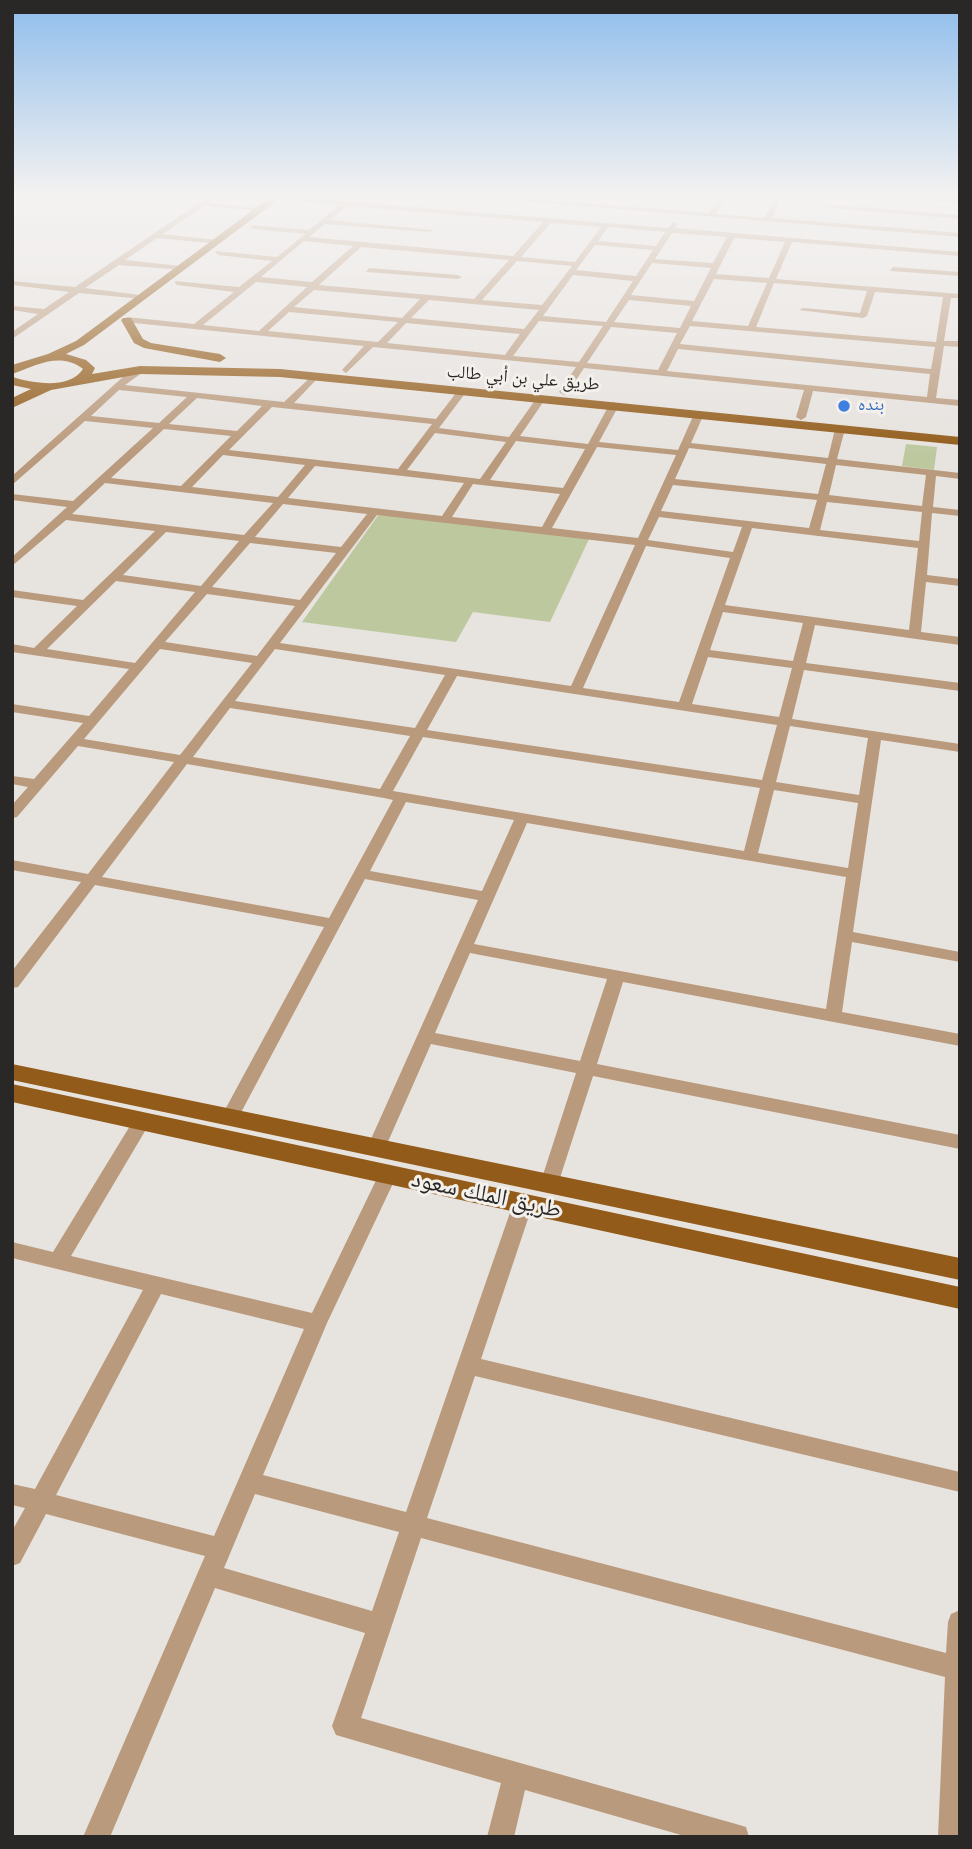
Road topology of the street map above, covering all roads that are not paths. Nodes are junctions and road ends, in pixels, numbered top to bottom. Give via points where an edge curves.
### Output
1 (88, 282) edge
2 (161, 282) edge
3 (250, 282) edge
4 (282, 282) edge
5 (318, 282) edge
6 (439, 282) edge
7 (453, 282) edge
8 (494, 282) edge
9 (563, 282) edge
10 (636, 282) edge
11 (708, 282) edge
12 (773, 282) edge
13 (799, 282) edge
14 (891, 282) edge
15 (12, 283) edge
16 (177, 283) joint
17 (813, 283) junction
18 (354, 284) dead end
19 (314, 286) junction
20 (448, 288) junction
21 (872, 288) junction
22 (77, 290) junction
23 (241, 290) junction
24 (346, 290) junction
25 (890, 290) junction
26 (947, 295) junction
27 (960, 296) edge
28 (140, 298) junction
29 (426, 298) junction
30 (626, 298) junction
31 (869, 298) junction
32 (476, 302) junction
33 (696, 304) junction
34 (544, 308) junction
35 (12, 309) edge
36 (288, 309) junction
37 (45, 312) junction
38 (537, 318) junction
39 (127, 320) junction
40 (404, 320) junction
41 (608, 324) junction
42 (196, 327) junction
43 (685, 327) junction
44 (751, 329) junction
45 (526, 332) junction
46 (794, 332) junction
47 (261, 333) junction
48 (812, 334) junction
49 (13, 335) edge
50 (939, 344) junction
51 (960, 344) edge
52 (376, 345) junction
53 (675, 346) junction
54 (74, 347) junction
55 (90, 349) junction
56 (50, 358) junction
57 (507, 358) junction
58 (84, 363) junction
59 (281, 365) junction
60 (581, 365) junction
61 (120, 367) junction
62 (142, 370) junction
63 (346, 370) junction
64 (935, 372) junction
65 (661, 373) junction
66 (800, 373) junction
67 (314, 376) junction
68 (14, 379) edge
69 (82, 379) junction
70 (52, 386) junction
71 (118, 387) junction
72 (809, 388) junction
73 (462, 391) junction
74 (564, 392) junction
75 (26, 395) junction
76 (195, 395) junction
77 (541, 398) junction
78 (931, 400) junction
79 (270, 403) junction
80 (960, 403) edge
81 (12, 404) edge
82 (287, 405) junction
83 (614, 405) junction
84 (699, 414) junction
85 (801, 417) junction
86 (85, 418) junction
87 (162, 426) junction
88 (435, 426) junction
89 (839, 429) junction
90 (960, 433) edge
91 (238, 434) junction
92 (512, 439) junction
93 (960, 441) edge
94 (592, 445) junction
95 (683, 449) junction
96 (221, 452) junction
97 (313, 462) junction
98 (831, 462) junction
99 (401, 472) junction
100 (931, 473) junction
101 (960, 476) edge
102 (105, 480) junction
103 (471, 480) junction
104 (484, 481) junction
105 (669, 481) junction
106 (12, 482) edge
107 (184, 489) junction
108 (567, 492) junction
109 (12, 497) edge
110 (824, 498) junction
111 (282, 501) junction
112 (76, 505) junction
113 (927, 510) junction
114 (374, 512) junction
115 (654, 513) junction
116 (960, 513) edge
117 (64, 516) junction
118 (445, 520) junction
119 (748, 524) junction
120 (163, 528) junction
121 (545, 531) junction
122 (814, 532) junction
123 (248, 539) junction
124 (12, 542) edge
125 (641, 542) junction
126 (33, 544) junction
127 (922, 545) junction
128 (344, 551) junction
129 (737, 556) junction
130 (12, 563) edge
131 (113, 577) junction
132 (919, 578) junction
133 (960, 583) edge
134 (205, 590) junction
135 (12, 593) edge
136 (86, 604) junction
137 (304, 604) junction
138 (718, 608) junction
139 (810, 621) junction
140 (915, 636) junction
141 (960, 641) edge
142 (157, 645) junction
143 (272, 645) junction
144 (12, 648) edge
145 (37, 652) junction
146 (703, 653) junction
147 (260, 660) junction
148 (797, 665) junction
149 (138, 667) junction
150 (453, 672) junction
151 (960, 687) edge
152 (576, 690) junction
153 (227, 704) junction
154 (684, 707) junction
155 (12, 708) edge
156 (92, 720) junction
157 (783, 722) junction
158 (418, 733) junction
159 (875, 736) junction
160 (75, 741) junction
161 (960, 748) edge
162 (184, 760) junction
163 (12, 780) edge
164 (38, 784) junction
165 (766, 786) junction
166 (384, 794) junction
167 (402, 797) junction
168 (866, 800) junction
169 (12, 814) edge
170 (522, 818) junction
171 (750, 855) junction
172 (12, 865) edge
173 (361, 874) junction
174 (854, 874) junction
175 (92, 880) junction
176 (487, 897) junction
177 (334, 924) junction
178 (845, 936) junction
179 (465, 947) junction
180 (12, 957) edge
181 (960, 957) edge
182 (29, 961) junction
183 (617, 975) junction
184 (12, 983) edge
185 (833, 1016) junction
186 (425, 1037) junction
187 (960, 1040) edge
188 (586, 1069) junction
189 (12, 1072) edge
190 (12, 1093) edge
191 (230, 1117) junction
192 (142, 1121) junction
193 (960, 1142) edge
194 (376, 1148) junction
195 (388, 1175) junction
196 (549, 1184) junction
197 (523, 1204) junction
198 (13, 1251) edge
199 (58, 1261) junction
200 (960, 1269) edge
201 (156, 1285) junction
202 (960, 1298) edge
203 (317, 1323) junction
204 (468, 1365) junction
205 (249, 1482) junction
206 (960, 1482) edge
207 (12, 1494) edge
208 (40, 1503) junction
209 (414, 1524) junction
210 (220, 1549) junction
211 (12, 1555) edge
212 (208, 1575) junction
213 (960, 1622) edge
214 (380, 1625) junction
215 (958, 1668) junction
216 (516, 1774) junction
217 (726, 1835) edge
218 (96, 1837) edge
219 (500, 1837) edge
220 (951, 1837) edge

1 - 22 street
2 - 28 main road
3 - 23 street
4 - 19 street
5 - 19 street
6 - 20 street
7 - 20 street
8 - 32 street
9 - 34 street
10 - 30 street
11 - 33 street
12 - 44 street
13 - 17 street
14 - 25 street
15 - 22 street
16 - 23 street
16 - 39 main road
17 - 21 street
17 - 31 street via 809,293
18 - 24 street
19 - 24 street
19 - 36 street
20 - 29 street
20 - 32 street
21 - 25 street
21 - 31 street
22 - 28 street
22 - 37 street
23 - 42 street
24 - 29 street
25 - 26 street
26 - 27 street
26 - 50 street
28 - 54 main road
29 - 40 street
30 - 33 street
30 - 41 street
31 - 46 street via 863,316 804,306
32 - 34 street
33 - 43 street
34 - 38 street
35 - 37 street
36 - 40 street
36 - 47 street
37 - 49 street
38 - 41 street
38 - 45 street
39 - 42 street
39 - 55 main road
39 - 59 main road via 138,341 148,346
40 - 45 street
40 - 52 street
41 - 43 street
41 - 60 street
42 - 47 street
43 - 44 street
43 - 53 street
44 - 46 street
45 - 57 street
46 - 48 street
47 - 52 street
48 - 50 street
48 - 66 street
50 - 51 street
50 - 64 street
52 - 57 street
52 - 63 street
53 - 65 street
53 - 66 street
54 - 55 main road via 77,352
54 - 56 main road
55 - 58 main road
56 - 58 main road, طريق علي بن أبي طالب
56 - 68 main road
57 - 60 street
58 - 61 main road, طريق علي بن أبي طالب
58 - 69 main road via 89,368
59 - 61 main road, طريق علي بن أبي طالب
59 - 63 main road, طريق علي بن أبي طالب
60 - 65 street
60 - 74 street
61 - 62 main road, طريق علي بن أبي طالب
61 - 69 main road, طريق علي بن أبي طالب
62 - 67 main road, طريق علي بن أبي طالب
62 - 71 street
63 - 74 main road, طريق علي بن أبي طالب
64 - 66 street
64 - 78 street
65 - 66 street
66 - 72 street
67 - 73 main road, طريق علي بن أبي طالب
67 - 82 street
68 - 70 main road
68 - 75 main road
69 - 70 main road, طريق علي بن أبي طالب
70 - 75 main road
71 - 76 street
71 - 86 street
72 - 78 street
72 - 85 street
73 - 77 main road, طريق علي بن أبي طالب
73 - 88 street
74 - 85 main road, طريق علي بن أبي طالب
75 - 81 main road
76 - 79 street
76 - 87 street
77 - 83 main road, طريق علي بن أبي طالب
77 - 92 street
78 - 80 street
79 - 82 street
79 - 91 street
82 - 88 street
83 - 84 main road, طريق علي بن أبي طالب
83 - 94 street
84 - 89 main road, طريق علي بن أبي طالب
84 - 95 street
85 - 90 main road, طريق علي بن أبي طالب
86 - 87 street
86 - 106 street
87 - 91 street
87 - 102 street
88 - 92 street
88 - 99 street
89 - 93 main road, طريق علي بن أبي طالب
89 - 98 street
91 - 96 street
92 - 94 street
92 - 104 street
94 - 95 street
94 - 108 street
95 - 98 street
95 - 105 street
96 - 97 street
96 - 107 street
97 - 99 street
97 - 111 street
98 - 100 street
98 - 110 street
99 - 103 street
100 - 101 street
100 - 113 street
102 - 107 street
102 - 112 street
103 - 104 street
103 - 118 street
104 - 108 street
105 - 110 street
105 - 115 street
107 - 111 street
108 - 121 street
109 - 112 street
110 - 113 street
110 - 122 street
111 - 114 street
111 - 123 street
112 - 117 street
113 - 116 street
113 - 127 street
114 - 118 street
114 - 128 street
115 - 119 street
115 - 125 street
117 - 120 street
117 - 126 street
118 - 121 street
119 - 122 street
119 - 129 street
120 - 123 street
120 - 131 street
121 - 125 street
122 - 127 street
123 - 128 street
123 - 134 street
124 - 126 street
125 - 129 street
125 - 152 street
126 - 130 street
127 - 132 street
128 - 137 street
129 - 138 street
131 - 134 street
131 - 136 street
132 - 133 street
132 - 140 street
134 - 137 street
134 - 142 street
135 - 136 street
136 - 145 street
137 - 143 street
138 - 139 street
138 - 146 street
139 - 140 street
139 - 148 street
140 - 141 street
142 - 147 street
142 - 149 street
143 - 147 street
143 - 150 street
144 - 145 street
145 - 149 street
146 - 148 street
146 - 154 street
147 - 153 street
148 - 151 street
148 - 157 street
149 - 156 street
150 - 152 street
150 - 158 street
152 - 154 street
153 - 158 street
153 - 162 street
154 - 157 street
155 - 156 street
156 - 160 street
157 - 159 street
157 - 165 street
158 - 165 street
158 - 166 street
159 - 161 street
159 - 168 street
160 - 162 street
160 - 164 street
162 - 166 street
162 - 175 street
163 - 164 street
164 - 169 street
165 - 168 street
165 - 171 street
166 - 167 street
167 - 170 street
167 - 173 street
168 - 174 street
170 - 171 street
170 - 176 street
171 - 174 street
172 - 175 street
173 - 176 street
173 - 177 street
174 - 178 street
175 - 177 street
175 - 182 street
176 - 179 street
177 - 191 street
178 - 181 street
178 - 185 street
179 - 183 street
179 - 186 street
180 - 182 street
182 - 184 street
183 - 185 street
183 - 188 street
185 - 187 street
186 - 188 street
186 - 194 street
188 - 193 street
188 - 196 street
189 - 191 main road, طريق الملك سعود
190 - 192 main road, طريق الملك سعود
191 - 194 main road, طريق الملك سعود
192 - 195 main road, طريق الملك سعود
192 - 199 street
194 - 196 main road, طريق الملك سعود
195 - 197 main road, طريق الملك سعود
195 - 203 street
196 - 200 main road, طريق الملك سعود
197 - 202 main road, طريق الملك سعود
197 - 204 street
198 - 199 street
199 - 201 street
201 - 203 street
201 - 208 street
203 - 205 street
204 - 206 street
204 - 209 street
205 - 209 street
205 - 210 street
207 - 208 street
208 - 210 street
208 - 211 street
209 - 214 street
209 - 215 street
210 - 212 street
212 - 214 street
212 - 218 street
213 - 215 street
214 - 216 street via 345,1726
215 - 220 street
216 - 217 street
216 - 219 street

